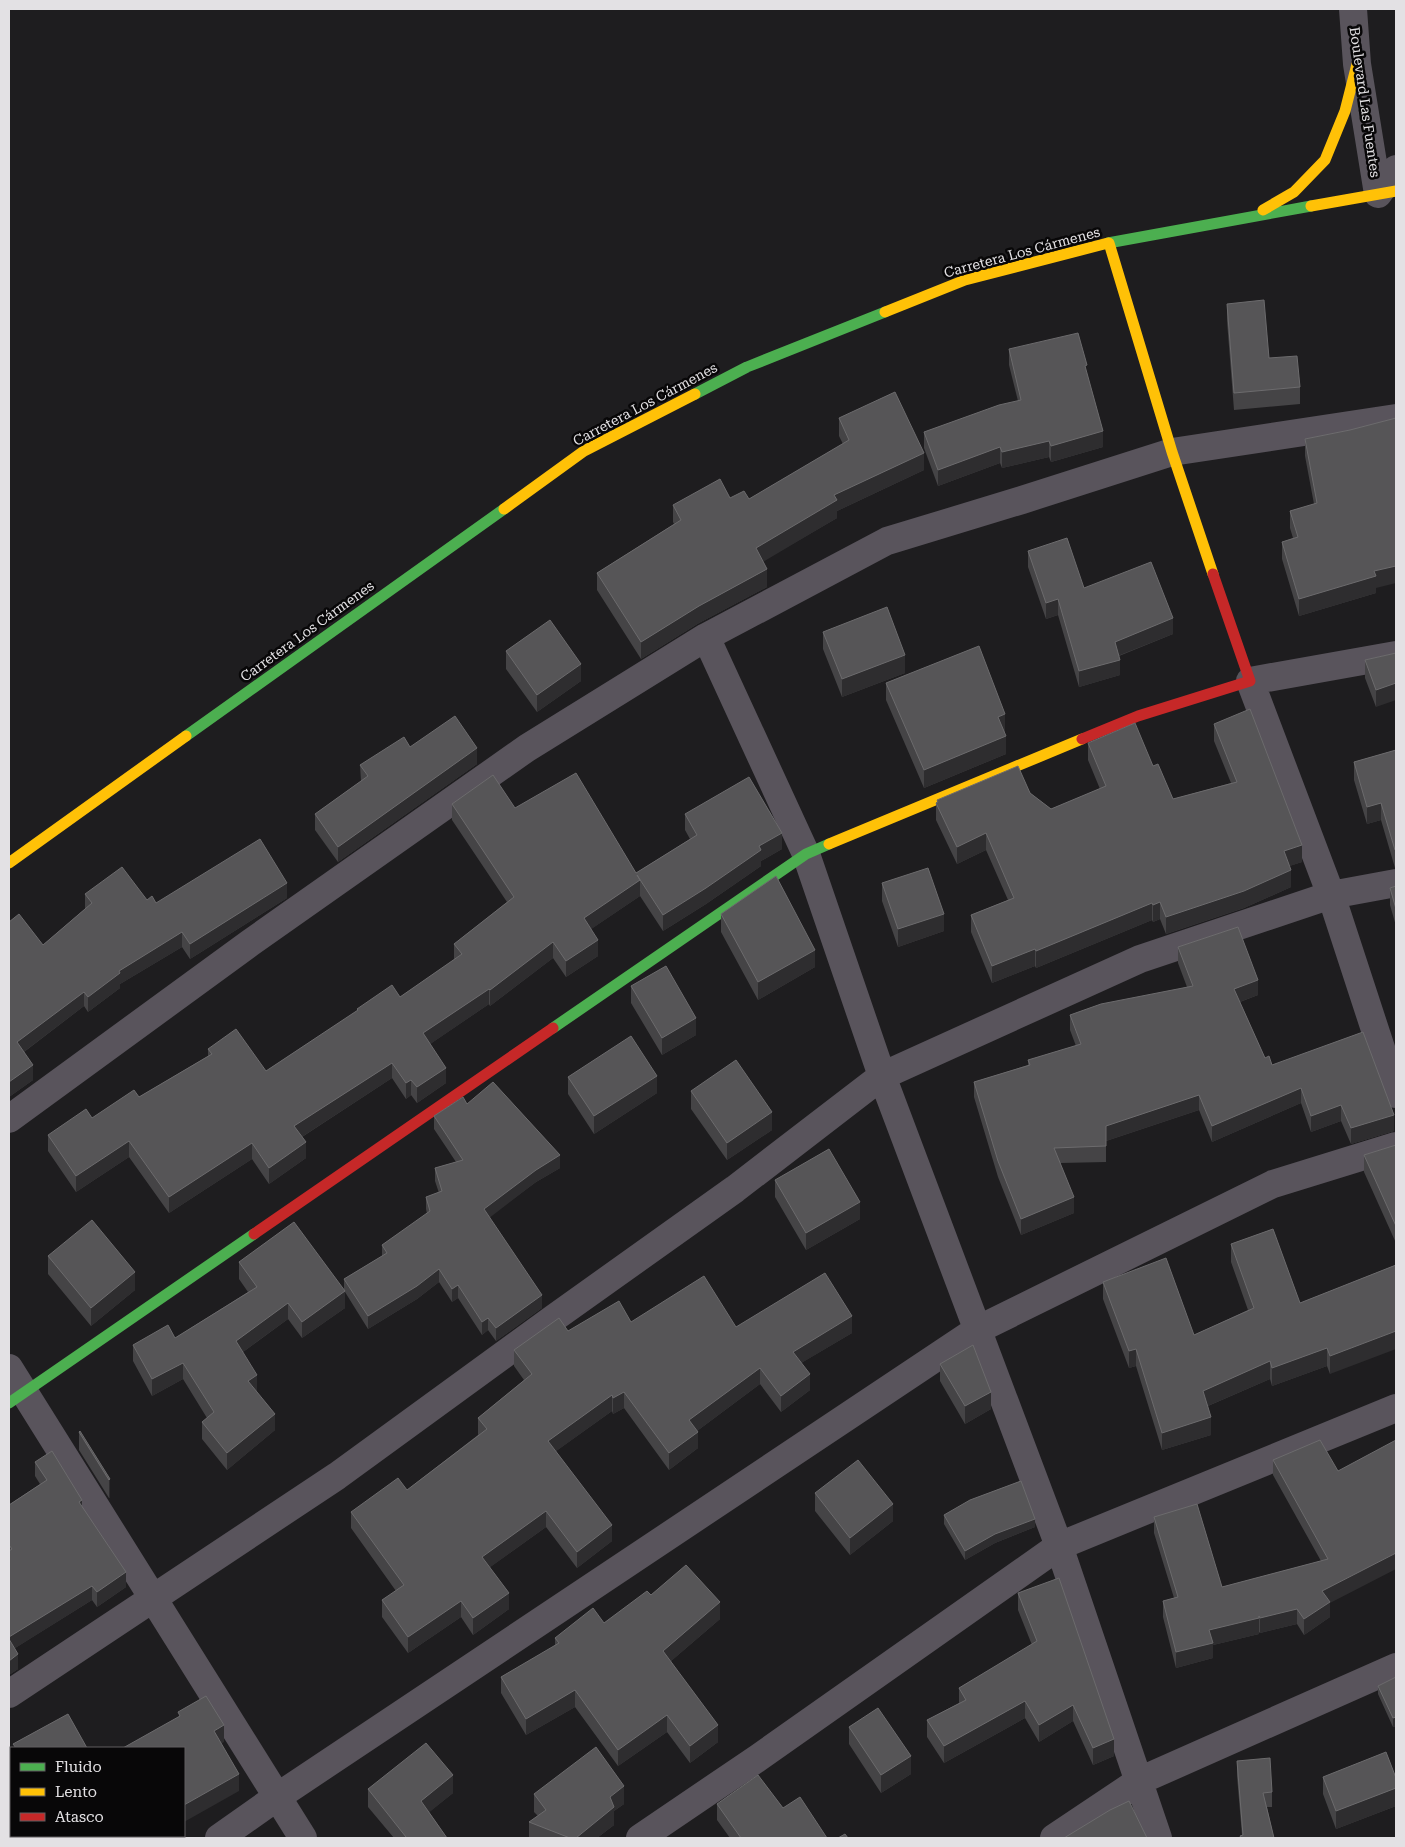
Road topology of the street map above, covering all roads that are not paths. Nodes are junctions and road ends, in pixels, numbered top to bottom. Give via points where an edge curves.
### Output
1 (1353, 9) edge
2 (1357, 64) junction
3 (1396, 169) edge
4 (1387, 192) edge
5 (1249, 219) junction
6 (1109, 244) junction
7 (1396, 418) edge
8 (1172, 452) junction
9 (706, 637) junction
10 (1396, 655) edge
11 (1250, 680) junction
12 (806, 854) junction
13 (9, 863) edge
14 (1396, 883) edge
15 (1330, 895) junction
16 (882, 1076) junction
17 (1396, 1094) edge
18 (9, 1120) edge
19 (1396, 1146) edge
20 (977, 1330) junction
21 (9, 1368) edge
22 (16, 1398) edge
23 (1396, 1408) edge
24 (1059, 1546) junction
25 (153, 1599) junction
26 (1396, 1667) edge
27 (9, 1694) edge
28 (1139, 1781) junction
29 (277, 1797) junction
30 (219, 1838) edge
31 (303, 1838) edge
32 (640, 1838) edge
33 (1054, 1838) edge
34 (1158, 1838) edge

1 - 2 street, Boulevard Las Fuentes
2 - 4 street, Boulevard Las Fuentes
2 - 5 street via 1345,111 1325,160 1294,192
3 - 4 street, Boulevard Las Fuentes
4 - 5 street, Carretera Los Cármenes
5 - 6 street, Carretera Los Cármenes
6 - 8 street
6 - 13 street, Carretera Los Cármenes via 966,280 748,366 584,451
7 - 8 street
8 - 9 street via 887,541
8 - 11 street
9 - 12 street
9 - 18 street via 527,748 250,943
10 - 11 street
11 - 12 street via 1138,716
11 - 15 street
12 - 16 street
12 - 22 street
14 - 15 street
15 - 16 street via 1140,959
15 - 17 street
16 - 20 street
16 - 25 street via 735,1189 337,1476
19 - 20 street via 1272,1184
20 - 24 street
20 - 29 street
21 - 22 street
22 - 25 street
23 - 24 street
24 - 28 street
24 - 32 street
25 - 27 street
25 - 29 street
26 - 28 street
28 - 33 street
28 - 34 street
29 - 30 street
29 - 31 street

